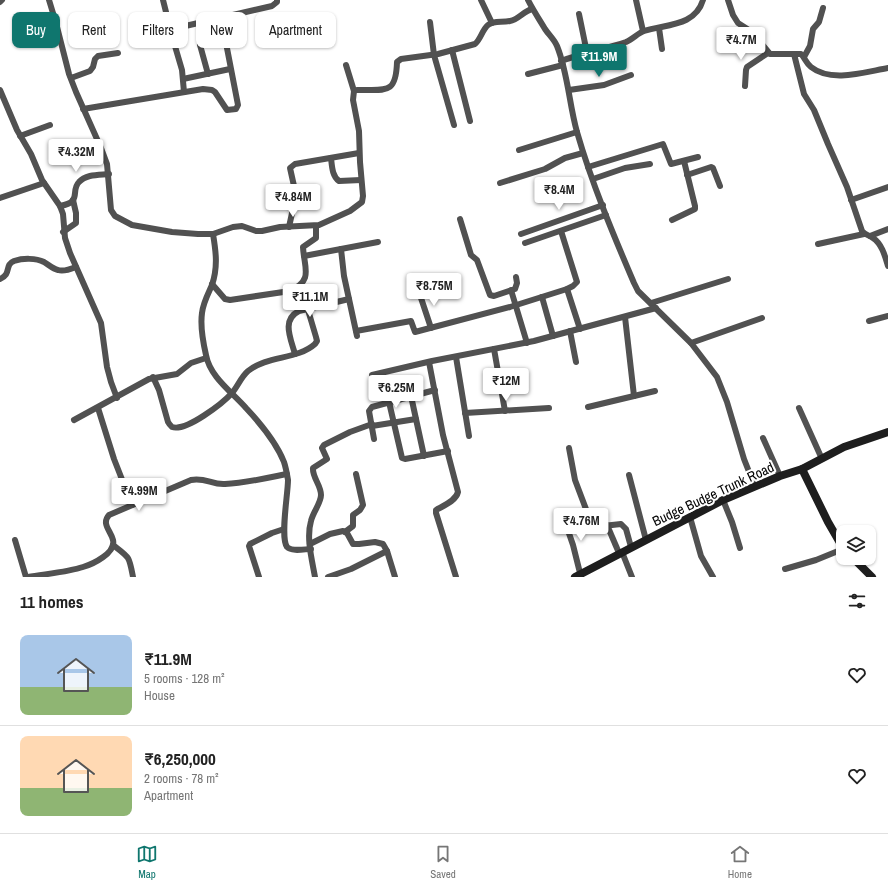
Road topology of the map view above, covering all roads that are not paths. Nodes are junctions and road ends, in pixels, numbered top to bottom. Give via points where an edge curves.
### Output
1 (2, 0) edge
2 (49, 0) edge
3 (163, 0) edge
4 (277, 0) edge
5 (481, 0) edge
6 (528, 0) edge
7 (636, 0) edge
8 (703, 0) edge
9 (728, 0) edge
10 (0, 2) edge
11 (823, 8) dead end
12 (532, 9) junction
13 (166, 12) edge
14 (580, 14) dead end
15 (430, 22) dead end
16 (492, 22) junction
17 (188, 26) edge
18 (658, 28) junction
19 (643, 31) junction
20 (176, 48) edge
21 (201, 48) edge
22 (227, 48) edge
23 (662, 48) dead end
24 (452, 50) junction
25 (118, 53) dead end
26 (587, 53) junction
27 (768, 53) junction
28 (794, 54) junction
29 (434, 55) junction
30 (804, 57) junction
31 (562, 63) junction
32 (346, 65) dead end
33 (888, 68) edge
34 (230, 69) junction
35 (208, 74) junction
36 (528, 74) dead end
37 (631, 75) dead end
38 (71, 78) junction
39 (183, 79) junction
40 (745, 86) dead end
41 (0, 90) edge
42 (569, 90) junction
43 (184, 92) junction
44 (354, 92) junction
45 (83, 109) junction
46 (470, 121) dead end
47 (50, 125) dead end
48 (454, 125) dead end
49 (577, 132) junction
50 (20, 136) junction
51 (519, 150) dead end
52 (359, 152) junction
53 (583, 153) junction
54 (698, 157) dead end
55 (331, 158) junction
56 (684, 161) junction
57 (650, 164) dead end
58 (588, 167) junction
59 (109, 174) junction
60 (687, 175) junction
61 (593, 179) junction
62 (361, 180) junction
63 (44, 183) junction
64 (500, 183) dead end
65 (720, 186) dead end
66 (888, 187) edge
67 (0, 198) edge
68 (73, 200) junction
69 (851, 200) junction
70 (603, 205) junction
71 (60, 206) junction
72 (606, 215) junction
73 (460, 219) dead end
74 (672, 220) dead end
75 (316, 226) junction
76 (288, 227) junction
77 (888, 229) edge
78 (561, 230) junction
79 (63, 232) junction
80 (213, 234) junction
81 (521, 234) dead end
82 (864, 234) junction
83 (870, 236) junction
84 (378, 242) dead end
85 (525, 243) dead end
86 (818, 244) dead end
87 (341, 249) junction
88 (304, 256) junction
89 (888, 266) edge
90 (76, 267) junction
91 (516, 277) dead end
92 (0, 279) edge
93 (728, 279) dead end
94 (212, 284) junction
95 (567, 289) junction
96 (511, 290) junction
97 (419, 292) dead end
98 (542, 297) junction
99 (349, 299) junction
100 (651, 303) junction
101 (515, 305) junction
102 (656, 308) junction
103 (308, 310) junction
104 (888, 316) edge
105 (625, 317) junction
106 (762, 318) dead end
107 (868, 321) dead end
108 (431, 328) junction
109 (580, 329) junction
110 (570, 332) junction
111 (553, 336) junction
112 (527, 343) junction
113 (691, 343) junction
114 (494, 350) junction
115 (295, 354) junction
116 (456, 356) junction
117 (206, 358) junction
118 (429, 362) junction
119 (576, 362) dead end
120 (372, 375) dead end
121 (153, 377) junction
122 (435, 390) junction
123 (655, 391) dead end
124 (232, 393) junction
125 (411, 396) junction
126 (634, 396) junction
127 (117, 398) junction
128 (389, 402) junction
129 (588, 407) dead end
130 (98, 408) junction
131 (549, 408) dead end
132 (799, 408) dead end
133 (505, 411) junction
134 (465, 413) junction
135 (416, 419) junction
136 (74, 420) dead end
137 (393, 423) junction
138 (372, 425) junction
139 (888, 432) edge
140 (469, 436) dead end
141 (763, 438) dead end
142 (374, 440) dead end
143 (569, 448) dead end
144 (448, 451) junction
145 (424, 456) junction
146 (822, 459) junction
147 (802, 469) junction
148 (287, 474) junction
149 (356, 474) dead end
150 (629, 475) dead end
151 (780, 476) junction
152 (755, 487) junction
153 (723, 500) junction
154 (132, 505) junction
155 (563, 516) dead end
156 (690, 517) junction
157 (607, 525) junction
158 (284, 529) junction
159 (345, 532) junction
160 (836, 536) edge
161 (14, 540) dead end
162 (646, 540) junction
163 (114, 545) junction
164 (311, 547) junction
165 (631, 547) junction
166 (740, 548) dead end
167 (387, 551) junction
168 (836, 552) edge
169 (621, 553) junction
170 (860, 565) edge
171 (785, 569) dead end
172 (347, 574) edge
173 (579, 576) edge
174 (27, 577) edge
175 (133, 577) edge
176 (259, 577) edge
177 (315, 577) edge
178 (328, 577) edge
179 (395, 577) edge
180 (456, 577) edge
181 (632, 577) edge
182 (713, 577) edge
183 (872, 577) edge

1 - 10 street
2 - 38 street
3 - 13 street
4 - 17 street via 272,6
5 - 16 street
6 - 12 street
7 - 19 street
8 - 18 street via 698,10 687,19
9 - 27 street via 738,23 752,32
11 - 30 street via 819,22 813,28 810,46
12 - 16 street via 510,21
12 - 31 street via 553,38
14 - 26 street
15 - 29 street
16 - 24 street via 484,29 477,42
18 - 19 street
18 - 23 street
19 - 26 street via 627,41
20 - 39 street
21 - 35 street
22 - 34 street
24 - 29 street
24 - 46 street
25 - 38 street via 98,56 90,70
26 - 31 street
27 - 28 street
27 - 40 street via 747,67
28 - 30 street via 801,54
28 - 69 street via 804,94 814,110
29 - 44 street via 398,60 394,84 387,88
29 - 48 street
30 - 33 street via 809,66 836,76
31 - 36 street
31 - 42 street
32 - 44 street
34 - 35 street
34 - 43 street via 238,105 236,109 227,110 212,90
35 - 39 street
37 - 42 street via 596,88
38 - 45 street
39 - 43 street
41 - 50 street
42 - 49 street
43 - 45 street
44 - 52 street
45 - 59 street via 101,148
47 - 50 street
49 - 51 street
49 - 53 street
50 - 63 street
52 - 55 street
52 - 62 street
53 - 58 street
53 - 64 street via 565,158 545,169
54 - 56 street
55 - 62 street via 337,180
55 - 76 street via 295,164 290,168 296,196
56 - 58 street via 671,164 664,144
56 - 60 street
57 - 61 street via 625,168
58 - 61 street
59 - 68 street via 82,179 76,186
59 - 80 street via 110,206 112,213 119,219 132,225 172,232
60 - 65 street via 711,167
60 - 74 street via 695,209
61 - 70 street
62 - 75 street via 362,202 350,211
63 - 67 street
63 - 71 street
66 - 69 street
68 - 71 street via 67,205
68 - 79 street via 76,223
69 - 82 street
70 - 72 street
70 - 81 street
71 - 79 street
72 - 78 street
72 - 100 street via 634,284
73 - 96 street via 471,255 477,260 490,295
75 - 76 street
75 - 88 street via 316,238 303,247
76 - 80 street via 256,231 242,226
77 - 83 street
78 - 85 street
78 - 95 street via 577,282
79 - 90 street
80 - 94 street via 217,257
82 - 83 street
82 - 86 street
83 - 89 street via 880,245
84 - 87 street
87 - 88 street
87 - 99 street
88 - 94 street via 303,283 290,291 230,300
90 - 92 street via 57,270 35,260 16,261 8,266 8,273
90 - 127 street via 101,323 107,367
91 - 96 street via 516,287
93 - 100 street
94 - 117 street via 202,313 201,326
95 - 98 street
95 - 109 street
96 - 101 street
97 - 108 street
98 - 101 street
98 - 111 street
99 - 103 street
99 - 108 street via 356,333 411,321 415,332
100 - 102 street
101 - 108 street
101 - 112 street
102 - 105 street
102 - 113 street
103 - 115 street via 293,314 289,320
103 - 115 street via 317,341
104 - 107 street
105 - 109 street
105 - 126 street
106 - 113 street
109 - 110 street
110 - 111 street
110 - 119 street
111 - 112 street
112 - 114 street
113 - 152 street via 717,377
114 - 116 street
114 - 133 street
115 - 124 street via 254,367
116 - 118 street
116 - 134 street
117 - 121 street via 191,363 177,374
117 - 124 street via 210,368
118 - 120 street
118 - 122 street
121 - 124 street via 166,418 174,427 186,425 207,414
121 - 127 street
122 - 125 street
122 - 144 street
123 - 126 street
124 - 148 street via 270,436
125 - 128 street
125 - 135 street
126 - 129 street
127 - 130 street
128 - 137 street
128 - 138 street via 370,408
130 - 136 street
130 - 154 street
131 - 133 street
132 - 146 street
133 - 134 street
134 - 140 street
135 - 137 street
135 - 145 street
137 - 138 street
137 - 145 street via 402,458 405,460
138 - 142 street
138 - 164 street via 350,432 323,447 327,459 313,470 321,496 310,522
139 - 146 main road, Budge Budge Trunk Road via 844,447
141 - 151 street
143 - 157 street via 575,480 592,525
144 - 145 street
144 - 180 street via 458,492 454,499 436,510 436,513
146 - 147 main road, Budge Budge Trunk Road
147 - 151 main road, Budge Budge Trunk Road
147 - 160 main road
148 - 154 street via 224,484 198,478
148 - 158 street
149 - 159 street via 363,505 353,515 353,526
150 - 162 street
151 - 152 main road, Budge Budge Trunk Road
152 - 153 main road, Budge Budge Trunk Road
153 - 156 main road, Budge Budge Trunk Road
153 - 166 street
154 - 163 street via 106,518 105,522
155 - 173 street
156 - 162 main road, Budge Budge Trunk Road
156 - 182 street via 701,556
157 - 165 street via 624,526
157 - 169 street
158 - 164 street via 288,548
158 - 176 street via 248,546
159 - 164 street via 330,534
159 - 167 street via 353,544 381,543
161 - 174 street
162 - 165 main road, Budge Budge Trunk Road
163 - 174 street via 102,557 83,568
163 - 175 street via 128,557
164 - 177 street
165 - 169 main road, Budge Budge Trunk Road
167 - 172 street
167 - 179 street
168 - 171 street
169 - 173 main road, Budge Budge Trunk Road
169 - 181 street
170 - 183 main road
172 - 178 street

